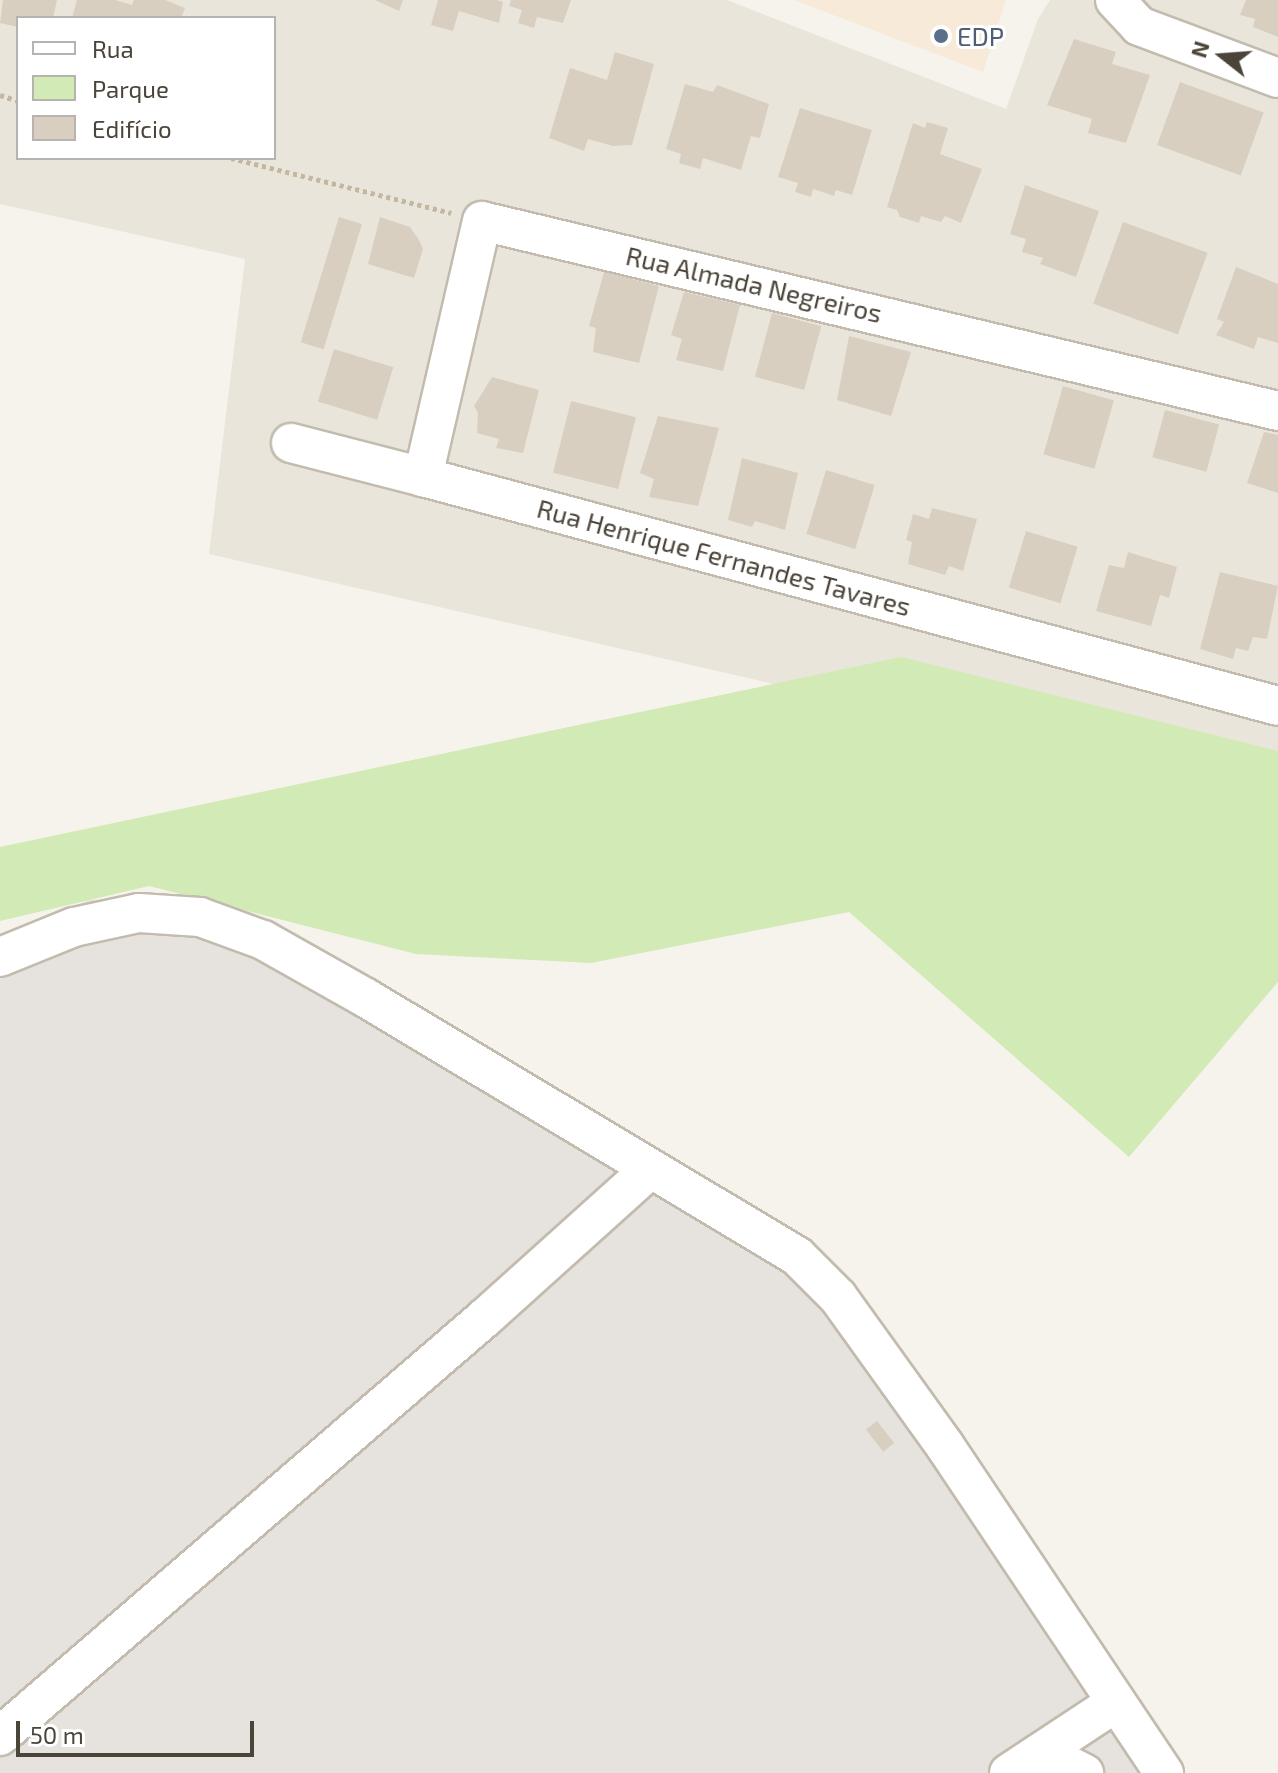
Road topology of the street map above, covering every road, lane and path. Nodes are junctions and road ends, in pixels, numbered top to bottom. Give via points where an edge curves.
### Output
1 (1115, 0) edge
2 (1278, 78) edge
3 (239, 160) edge
4 (482, 221) junction
5 (1278, 411) edge
6 (291, 443) dead end
7 (423, 477) junction
8 (1278, 706) edge
9 (0, 957) edge
10 (650, 1169) junction
11 (1115, 1703) junction
12 (0, 1736) edge
13 (1022, 1765) edge
14 (1084, 1773) edge
15 (1164, 1773) edge

1 - 2 street via 1139,26
3 - 4 path
4 - 5 street, Rua Almada Negreiros
4 - 7 street
6 - 7 street, Rua Henrique Fernandes Tavares
7 - 8 street, Rua Henrique Fernandes Tavares
9 - 10 street via 74,927 139,913 200,917 263,940
10 - 11 street via 797,1256 838,1297 945,1446
10 - 12 street
11 - 13 street
11 - 15 street
13 - 14 street via 1054,1758

